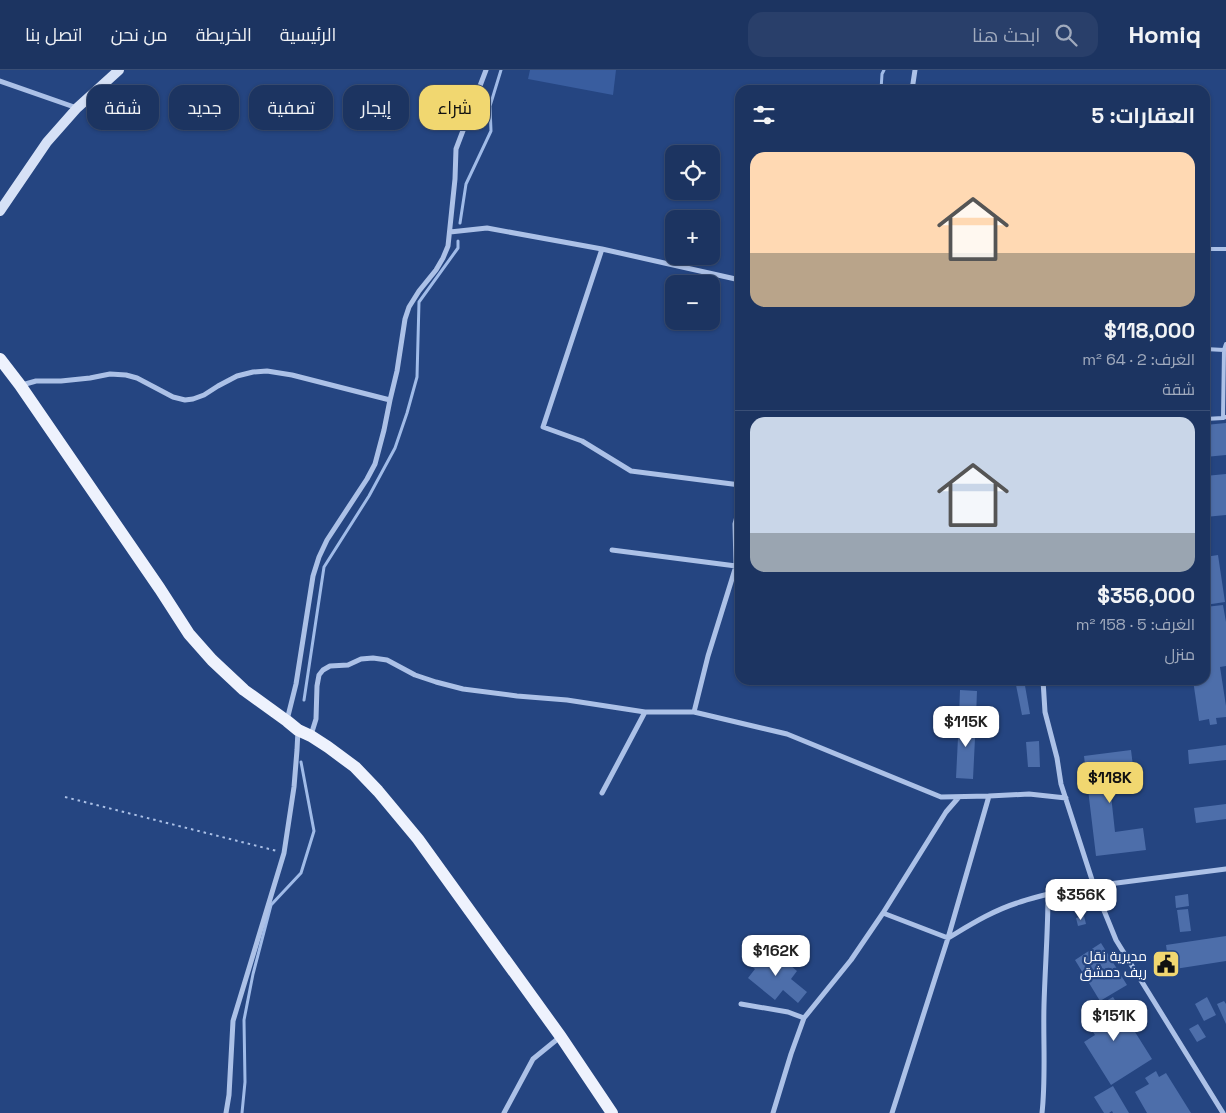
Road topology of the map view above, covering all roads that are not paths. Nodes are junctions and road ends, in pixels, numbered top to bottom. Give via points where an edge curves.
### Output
1 (118, 70) edge
2 (486, 70) edge
3 (915, 70) edge
4 (0, 81) edge
5 (913, 85) edge
6 (77, 108) junction
7 (0, 211) edge
8 (450, 232) junction
9 (1210, 249) edge
10 (1226, 249) edge
11 (602, 250) junction
12 (735, 279) edge
13 (1226, 344) edge
14 (1210, 349) edge
15 (1224, 350) junction
16 (0, 359) edge
17 (20, 385) junction
18 (390, 400) junction
19 (1225, 418) edge
20 (1210, 419) edge
21 (735, 484) edge
22 (612, 550) dead end
23 (735, 566) edge
24 (735, 569) edge
25 (1043, 685) edge
26 (645, 712) junction
27 (694, 712) junction
28 (287, 721) junction
29 (298, 730) junction
30 (311, 736) junction
31 (602, 793) dead end
32 (989, 796) junction
33 (959, 797) junction
34 (1066, 798) junction
35 (1226, 869) edge
36 (1094, 886) junction
37 (1048, 894) junction
38 (883, 913) junction
39 (948, 938) junction
40 (741, 1004) dead end
41 (804, 1018) junction
42 (561, 1037) junction
43 (226, 1113) edge
44 (504, 1113) edge
45 (612, 1113) edge
46 (773, 1113) edge
47 (892, 1113) edge
48 (1042, 1113) edge
49 (1224, 1113) edge

1 - 6 main road
2 - 8 street via 456,149
3 - 5 street
4 - 6 street
6 - 7 main road via 47,142
8 - 11 street via 487,228
8 - 18 street via 443,258 409,307
9 - 10 lane
11 - 12 street
11 - 21 street via 543,427 582,441 631,471
13 - 15 lane
14 - 15 lane
15 - 19 lane
16 - 17 main road
17 - 18 street via 126,375 185,400 204,396 237,376 267,371
17 - 28 main road via 189,634 244,690
18 - 28 street via 375,464 319,557
19 - 20 lane
22 - 23 street
24 - 27 street
25 - 34 street via 1045,712
26 - 27 street
26 - 30 street via 463,689 415,675 387,660 373,658 330,666 319,675 316,719
26 - 31 street
27 - 33 street via 787,734 941,797
28 - 29 main road
29 - 30 main road
29 - 43 street via 284,853 233,1020
30 - 42 main road via 355,767 378,790 418,839
32 - 33 street
32 - 34 street via 1029,794
32 - 39 street
33 - 38 street via 946,812
34 - 36 street
35 - 36 street
36 - 37 street
36 - 49 street via 1116,940
37 - 39 street via 1015,903
37 - 48 street
38 - 39 street
38 - 41 street via 851,960
39 - 47 street
40 - 41 street
41 - 46 street
42 - 44 street via 533,1059
42 - 45 main road

